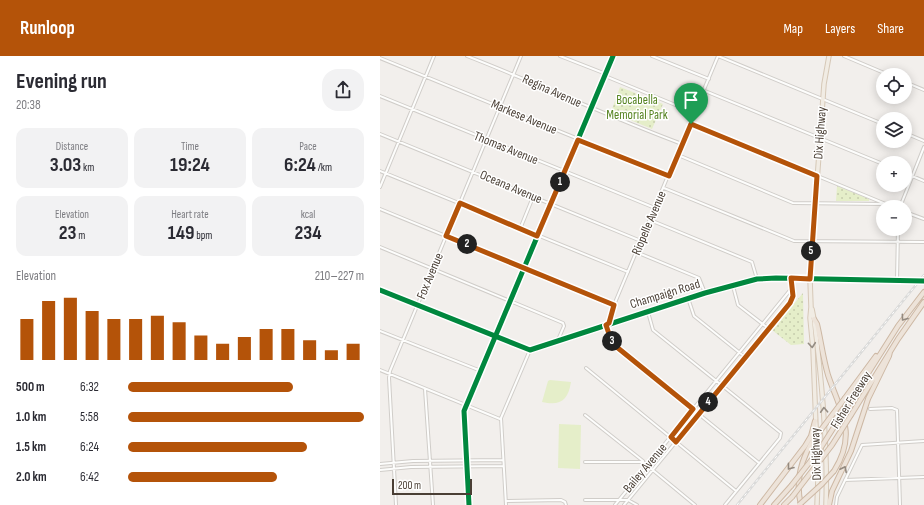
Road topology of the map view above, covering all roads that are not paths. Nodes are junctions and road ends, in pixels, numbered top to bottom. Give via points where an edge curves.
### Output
1 (434, 56) edge
2 (467, 56) edge
3 (521, 56) edge
4 (560, 56) edge
5 (613, 56) edge
6 (652, 56) edge
7 (718, 56) edge
8 (828, 56) edge
9 (844, 56) edge
10 (380, 58) edge
11 (876, 70) edge
12 (514, 74) junction
13 (605, 75) junction
14 (426, 77) junction
15 (709, 79) junction
16 (912, 85) edge
17 (924, 90) edge
18 (704, 91) junction
19 (380, 96) edge
20 (823, 100) junction
21 (500, 107) junction
22 (592, 108) junction
23 (413, 109) junction
24 (695, 113) junction
25 (876, 121) edge
26 (691, 124) junction
27 (380, 134) edge
28 (912, 136) edge
29 (820, 138) junction
30 (487, 140) junction
31 (578, 140) junction
32 (399, 141) junction
33 (924, 141) edge
34 (682, 144) junction
35 (924, 147) edge
36 (678, 155) junction
37 (876, 161) edge
38 (380, 171) edge
39 (474, 172) junction
40 (565, 172) junction
41 (386, 173) junction
42 (669, 176) junction
43 (817, 176) junction
44 (913, 176) junction
45 (924, 181) edge
46 (380, 187) edge
47 (664, 188) junction
48 (533, 196) junction
49 (903, 200) edge
50 (876, 201) edge
51 (460, 203) junction
52 (551, 204) junction
53 (815, 204) junction
54 (876, 204) edge
55 (655, 208) junction
56 (380, 209) edge
57 (912, 215) edge
58 (924, 219) edge
59 (650, 220) junction
60 (520, 229) junction
61 (446, 236) junction
62 (537, 236) junction
63 (898, 236) edge
64 (641, 241) junction
65 (812, 241) junction
66 (898, 242) junction
67 (924, 242) edge
68 (380, 247) edge
69 (636, 252) junction
70 (433, 268) junction
71 (524, 268) junction
72 (628, 272) junction
73 (791, 278) junction
74 (757, 279) junction
75 (810, 279) junction
76 (897, 280) junction
77 (924, 281) edge
78 (732, 286) junction
79 (380, 290) edge
80 (924, 292) edge
81 (705, 293) junction
82 (688, 298) junction
83 (510, 300) junction
84 (924, 302) edge
85 (418, 305) junction
86 (614, 305) junction
87 (811, 307) junction
88 (647, 311) junction
89 (814, 319) junction
90 (608, 324) junction
91 (762, 325) junction
92 (769, 329) junction
93 (380, 331) edge
94 (496, 335) junction
95 (403, 340) junction
96 (558, 340) junction
97 (886, 346) junction
98 (530, 350) junction
99 (739, 352) junction
100 (890, 352) junction
101 (745, 357) junction
102 (586, 368) dead end
103 (380, 370) edge
104 (481, 371) junction
105 (390, 374) junction
106 (716, 381) junction
107 (722, 386) junction
108 (425, 389) junction
109 (466, 405) junction
110 (693, 409) junction
111 (870, 409) dead end
112 (699, 414) junction
113 (585, 415) dead end
114 (500, 419) junction
115 (815, 421) junction
116 (671, 437) junction
117 (676, 442) junction
118 (924, 442) edge
119 (898, 443) junction
120 (430, 460) junction
121 (466, 460) junction
122 (503, 460) junction
123 (394, 462) junction
124 (585, 462) dead end
125 (643, 462) junction
126 (759, 463) junction
127 (380, 464) edge
128 (430, 466) junction
129 (467, 466) junction
130 (503, 466) junction
131 (647, 466) junction
132 (394, 468) junction
133 (380, 470) edge
134 (653, 471) junction
135 (924, 477) edge
136 (899, 478) junction
137 (845, 480) junction
138 (736, 491) junction
139 (585, 500) dead end
140 (618, 500) junction
141 (628, 500) junction
142 (506, 501) junction
143 (396, 505) edge
144 (433, 505) edge
145 (469, 505) edge
146 (506, 505) edge
147 (566, 505) edge
148 (615, 505) edge
149 (624, 505) edge
150 (637, 505) edge
151 (695, 505) edge
152 (725, 505) edge
153 (760, 505) edge
154 (774, 505) edge
155 (784, 505) edge
156 (800, 505) edge
157 (817, 505) edge
158 (828, 505) edge
159 (836, 505) edge
160 (900, 505) edge

1 - 14 street
2 - 12 street, Regina Avenue
3 - 12 street, Fox Avenue
4 - 13 street
5 - 13 street
6 - 15 street
7 - 15 street, Riopelle Avenue
7 - 20 street
8 - 20 main road, Dix Highway
9 - 11 street
10 - 14 street, Markese Avenue
12 - 21 street, Fox Avenue
12 - 22 street, Regina Avenue
13 - 22 street
13 - 24 street
14 - 21 street, Markese Avenue
14 - 23 street
15 - 18 street, Riopelle Avenue
16 - 17 street
18 - 24 street, Riopelle Avenue
18 - 29 street
19 - 23 street, Thomas Avenue
20 - 25 street
20 - 29 main road, Dix Highway
21 - 30 street, Fox Avenue
21 - 31 street, Markese Avenue
22 - 31 street
22 - 34 street, Regina Avenue
23 - 30 street, Thomas Avenue
23 - 32 street
24 - 26 street, Riopelle Avenue
26 - 34 street, Riopelle Avenue
26 - 43 street
27 - 32 street, Oceana Avenue
28 - 33 street
29 - 37 street
29 - 43 main road, Dix Highway
30 - 39 street, Fox Avenue
30 - 40 street, Thomas Avenue
31 - 40 street
31 - 42 street, Markese Avenue
32 - 39 street, Oceana Avenue
32 - 41 street
34 - 36 street, Riopelle Avenue
35 - 44 street
36 - 42 street, Riopelle Avenue
36 - 53 street via 794,203
38 - 41 street
39 - 48 street, Oceana Avenue
39 - 51 street, Fox Avenue
40 - 52 street
40 - 55 street, Thomas Avenue
41 - 46 street
41 - 51 street
42 - 47 street, Riopelle Avenue
43 - 50 street
43 - 53 main road, Dix Highway
44 - 45 street
44 - 49 street
47 - 55 street, Riopelle Avenue
47 - 65 street via 791,240
48 - 52 street, Oceana Avenue
48 - 60 street
51 - 60 street
51 - 61 street, Fox Avenue
52 - 62 street
52 - 64 street, Oceana Avenue
53 - 54 street
53 - 65 main road, Dix Highway
55 - 59 street, Riopelle Avenue
56 - 61 street
57 - 58 street
59 - 64 street, Riopelle Avenue
59 - 74 street via 752,262
60 - 62 street
61 - 70 street, Fox Avenue
61 - 71 street
62 - 71 street
62 - 72 street
63 - 66 street
64 - 69 street, Riopelle Avenue
65 - 66 street
65 - 75 main road, Dix Highway
66 - 67 street
66 - 76 street
68 - 70 street
69 - 72 street, Riopelle Avenue
69 - 81 street via 699,278
70 - 83 street
70 - 85 street, Fox Avenue
71 - 83 street
71 - 86 street
72 - 86 street, Riopelle Avenue
73 - 74 street, Champaign Road
73 - 75 street, Champaign Road
73 - 91 street, Bailey Avenue via 791,289
73 - 92 street, Bailey Avenue via 791,300
74 - 78 street, Champaign Road
75 - 76 street, Champaign Road
75 - 87 main road, Dix Highway
76 - 77 street, Champaign Road
78 - 81 street, Champaign Road
78 - 91 street via 738,304
79 - 85 street
80 -> 97 highway, Fisher Freeway
81 - 82 street, Champaign Road
82 - 88 street, Champaign Road
82 - 99 street via 694,316
83 - 94 street
83 - 96 street via 563,323
84 - 100 highway, Fisher Freeway
85 - 94 street
85 - 95 street, Fox Avenue
86 - 90 street, Riopelle Avenue
87 - 89 main road, Dix Highway
87 -> 115 main road, Dix Highway
88 - 90 street, Champaign Road
88 - 106 street via 653,330
89 - 156 highway, bridge via 846,429 840,461 822,484
158 -> 89 main road, Dix Highway via 824,400
90 - 96 street, Champaign Road
90 - 110 street via 610,337 615,346
91 - 92 street
91 - 99 street, Bailey Avenue
92 - 101 street, Bailey Avenue
93 - 95 street
94 - 98 street
94 - 104 street
95 - 104 street
95 - 105 street, Fox Avenue
96 - 98 street, Champaign Road
97 - 154 highway, Fisher Freeway, bridge via 820,449
97 - 156 highway, bridge via 880,350 804,456 799,472
98 - 114 street
99 - 101 street
99 - 106 street, Bailey Avenue
100 - 155 highway, Fisher Freeway, bridge via 832,445
158 -> 100 highway via 851,451 868,399
101 - 107 street, Bailey Avenue
102 - 116 street
103 - 105 street
104 - 109 street
105 - 108 street
105 - 123 street, Fox Avenue
106 - 107 street
106 - 110 street, Bailey Avenue
107 - 112 street, Bailey Avenue
107 - 126 street via 781,434
108 - 109 street
108 - 120 street
109 - 114 street
109 - 121 street via 463,414
110 - 112 street
110 - 116 street, Bailey Avenue
111 - 119 street via 895,409
112 - 117 street, Bailey Avenue
112 - 126 street
113 - 125 street
114 - 122 street
115 -> 153 highway via 805,446
115 - 157 main road, Dix Highway
116 - 117 street
116 - 131 street, Bailey Avenue
117 - 134 street, Bailey Avenue
117 - 138 street
118 - 119 street
119 - 136 street
119 - 137 street via 862,445
120 - 121 street
120 - 123 street
120 - 128 street
121 - 122 street
121 - 129 street
122 - 130 street
123 - 127 street
123 - 132 street, Fox Avenue
124 - 125 street
125 - 131 street
126 - 138 street
128 - 129 street
128 - 132 street
128 - 144 street
129 - 130 street
129 - 145 street
130 - 142 street
131 - 134 street
131 - 140 street, Bailey Avenue
132 - 133 street
132 - 143 street, Fox Avenue
134 - 141 street, Bailey Avenue
134 - 151 street
135 - 136 street
136 - 137 street
136 - 160 street
137 - 159 street
138 - 152 street
139 - 140 street
140 - 141 street
140 - 148 street, Bailey Avenue
141 - 149 street, Bailey Avenue
141 - 150 street
142 - 146 street
142 - 147 street via 562,500

